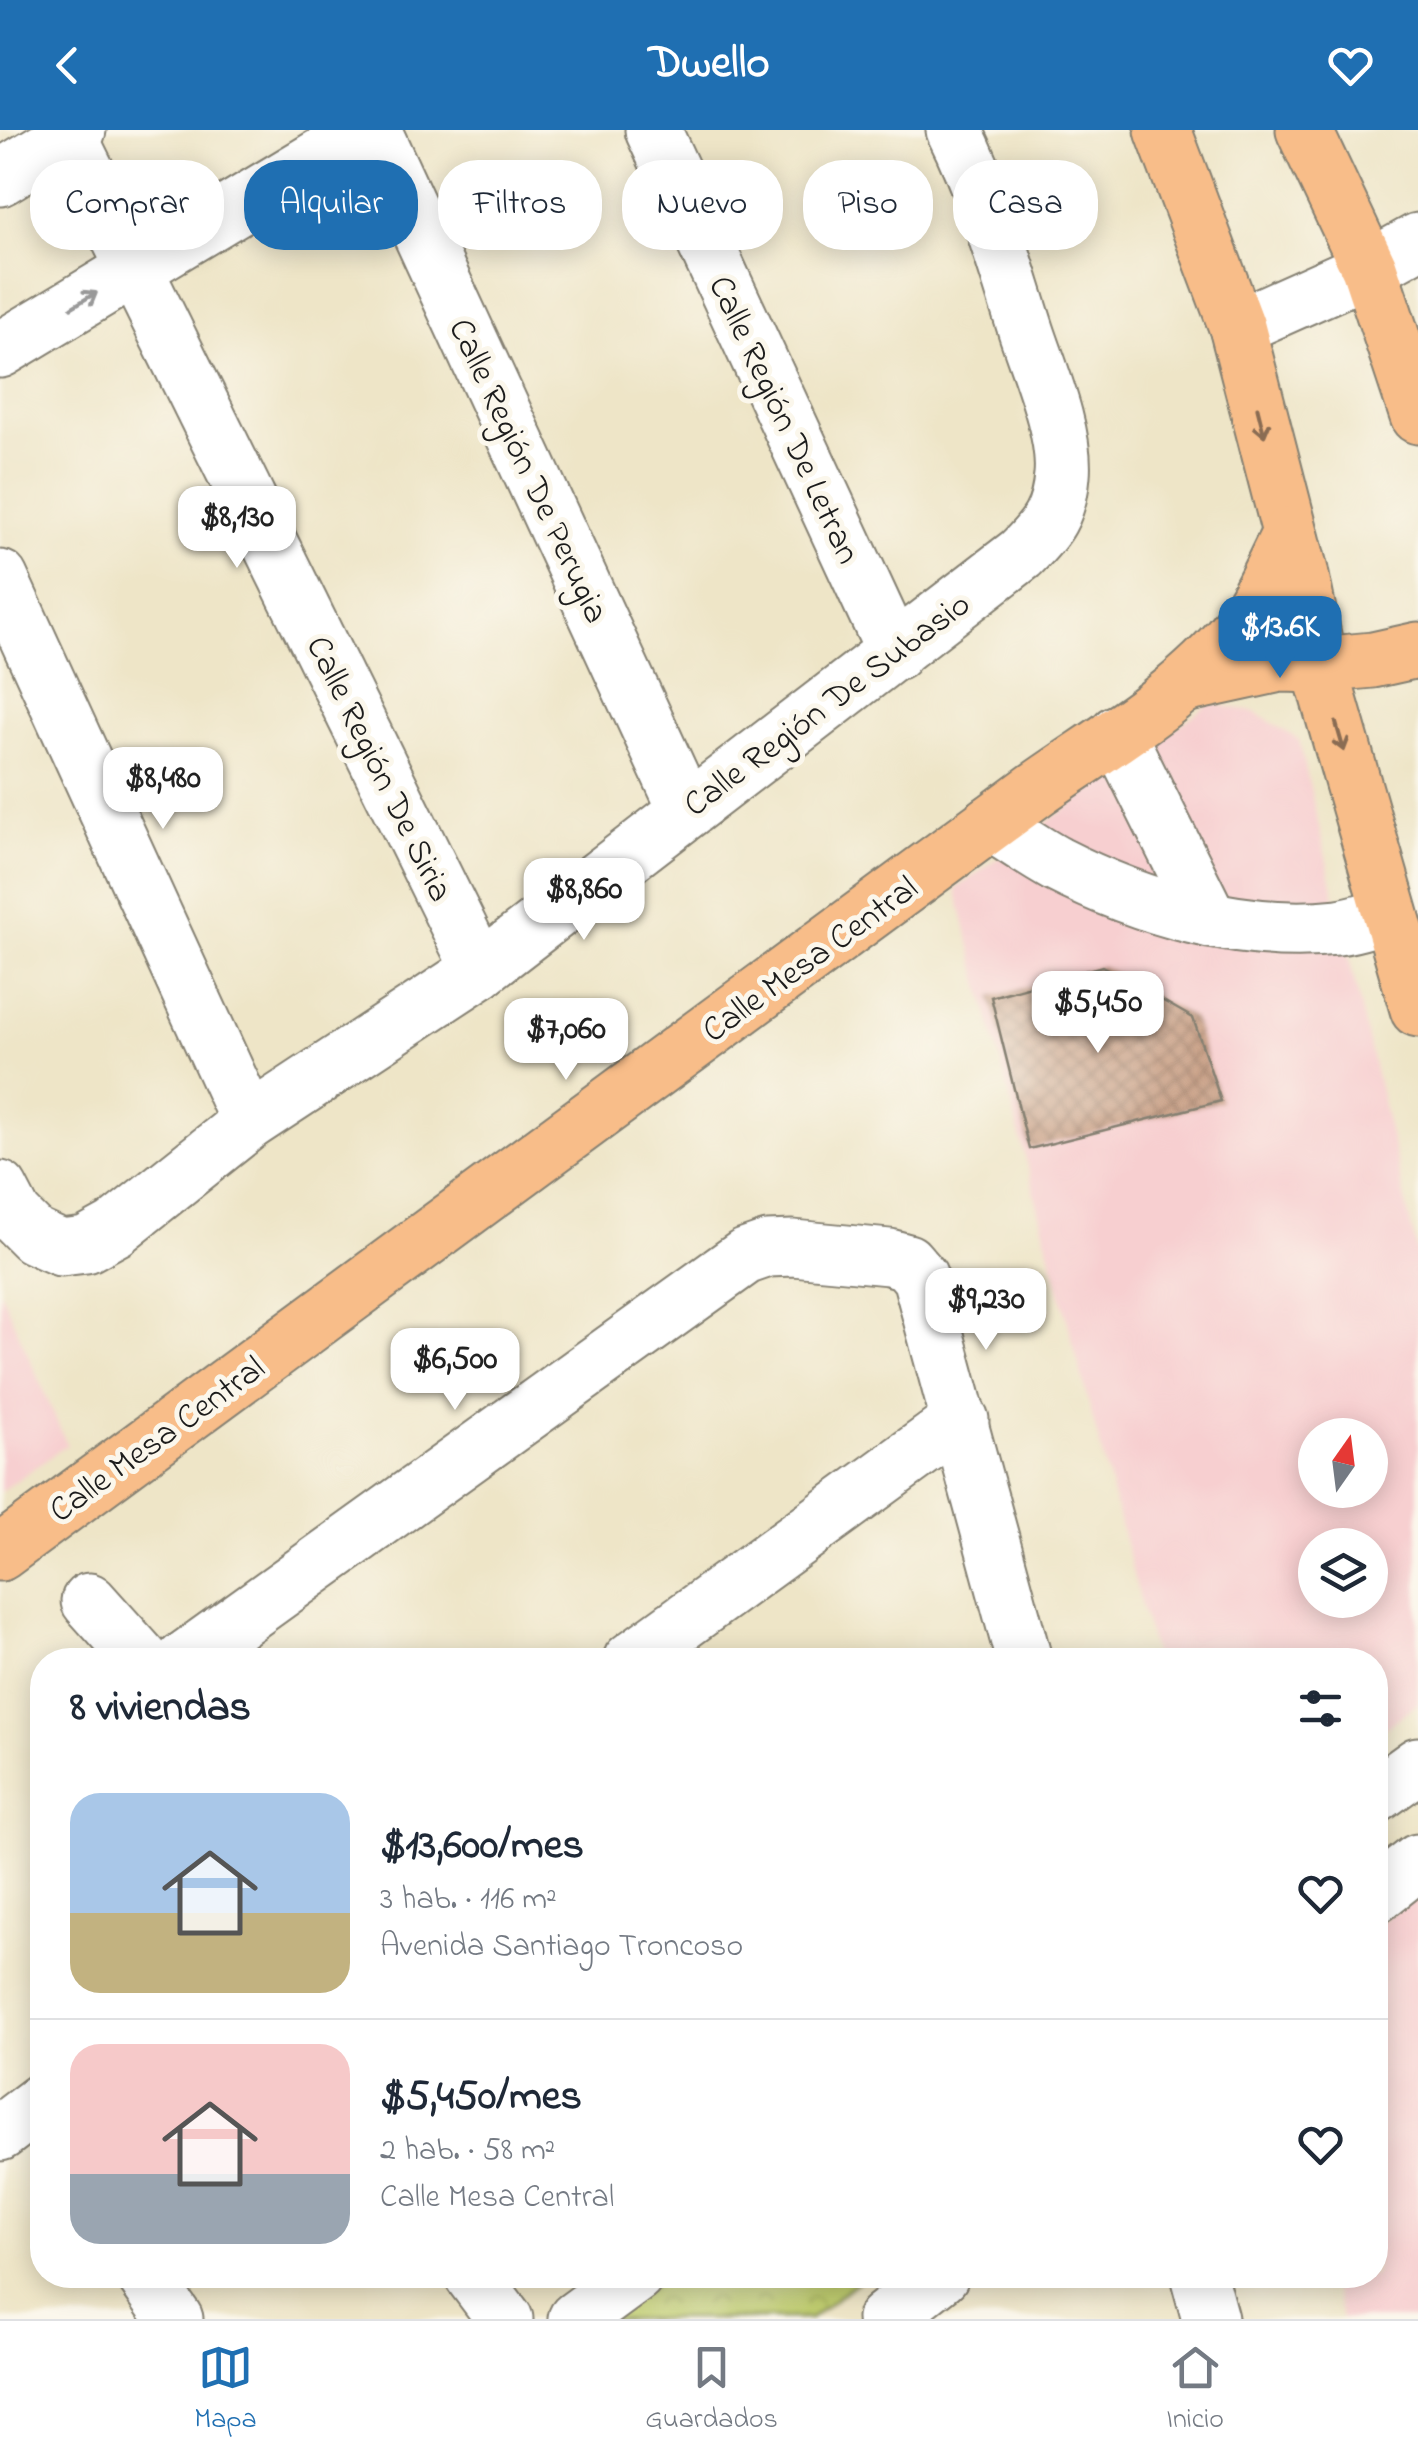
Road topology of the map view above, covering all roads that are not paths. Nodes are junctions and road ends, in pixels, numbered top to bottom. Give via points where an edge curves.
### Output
1 (364, 130) edge
2 (373, 130) edge
3 (653, 130) edge
4 (954, 130) edge
5 (1163, 130) edge
6 (1304, 130) edge
7 (74, 133) edge
8 (0, 178) edge
9 (1418, 241) edge
10 (135, 268) junction
11 (1369, 268) junction
12 (1237, 327) junction
13 (0, 350) edge
14 (1418, 416) edge
15 (1290, 534) junction
16 (0, 578) edge
17 (1418, 650) edge
18 (894, 652) junction
19 (1319, 665) junction
20 (1184, 685) junction
21 (1116, 733) junction
22 (686, 809) junction
23 (991, 823) junction
24 (1390, 914) junction
25 (1210, 920) junction
26 (480, 970) junction
27 (1418, 1010) edge
28 (249, 1122) junction
29 (0, 1189) edge
30 (961, 1420) junction
31 (0, 1553) edge
32 (89, 1601) dead end
33 (131, 1648) edge
34 (201, 1648) edge
35 (654, 1648) edge
36 (1021, 1648) edge
37 (1418, 1764) edge
38 (1388, 1786) edge
39 (1418, 1862) edge
40 (1388, 1886) edge
41 (153, 2288) edge
42 (482, 2288) edge
43 (618, 2288) edge
44 (924, 2288) edge
45 (1202, 2288) edge
46 (175, 2319) edge
47 (505, 2319) edge
48 (576, 2319) edge
49 (885, 2319) edge
50 (1210, 2319) edge

1 - 10 street
2 - 22 street, Calle Región De Perugia
3 - 18 street, Calle Región De Letran
4 - 18 street, Calle Región De Subasio via 975,172 1063,470 1048,528
5 - 12 main road
6 - 11 main road
7 - 8 street
7 - 10 street, Calle Región De Siria
9 - 11 street
13 -> 10 street
10 - 26 street, Calle Región De Siria
11 - 12 street
11 - 14 main road
12 -> 15 main road
15 - 19 main road
15 - 20 main road via 1237,630
16 - 28 street
17 - 19 main road
18 - 22 street, Calle Región De Subasio
19 - 20 main road via 1280,664
19 -> 24 main road
20 - 21 main road, Calle Mesa Central
21 - 23 main road, Calle Mesa Central
21 - 25 street
22 - 26 street, Calle Región De Subasio
23 - 25 street via 1109,888
23 - 31 main road, Calle Mesa Central
24 - 25 street via 1324,928
24 - 27 main road
26 - 28 street, Calle Región De Subasio
28 - 29 street, Calle Región De Subasio via 115,1229 86,1244 61,1248 34,1236
30 - 34 street via 920,1277 907,1262 768,1249 745,1257
30 - 35 street
30 - 36 street
32 - 33 street
37 - 38 street
39 - 40 street
41 - 46 street
42 - 47 street
43 - 48 street
44 - 49 street
45 - 50 street

